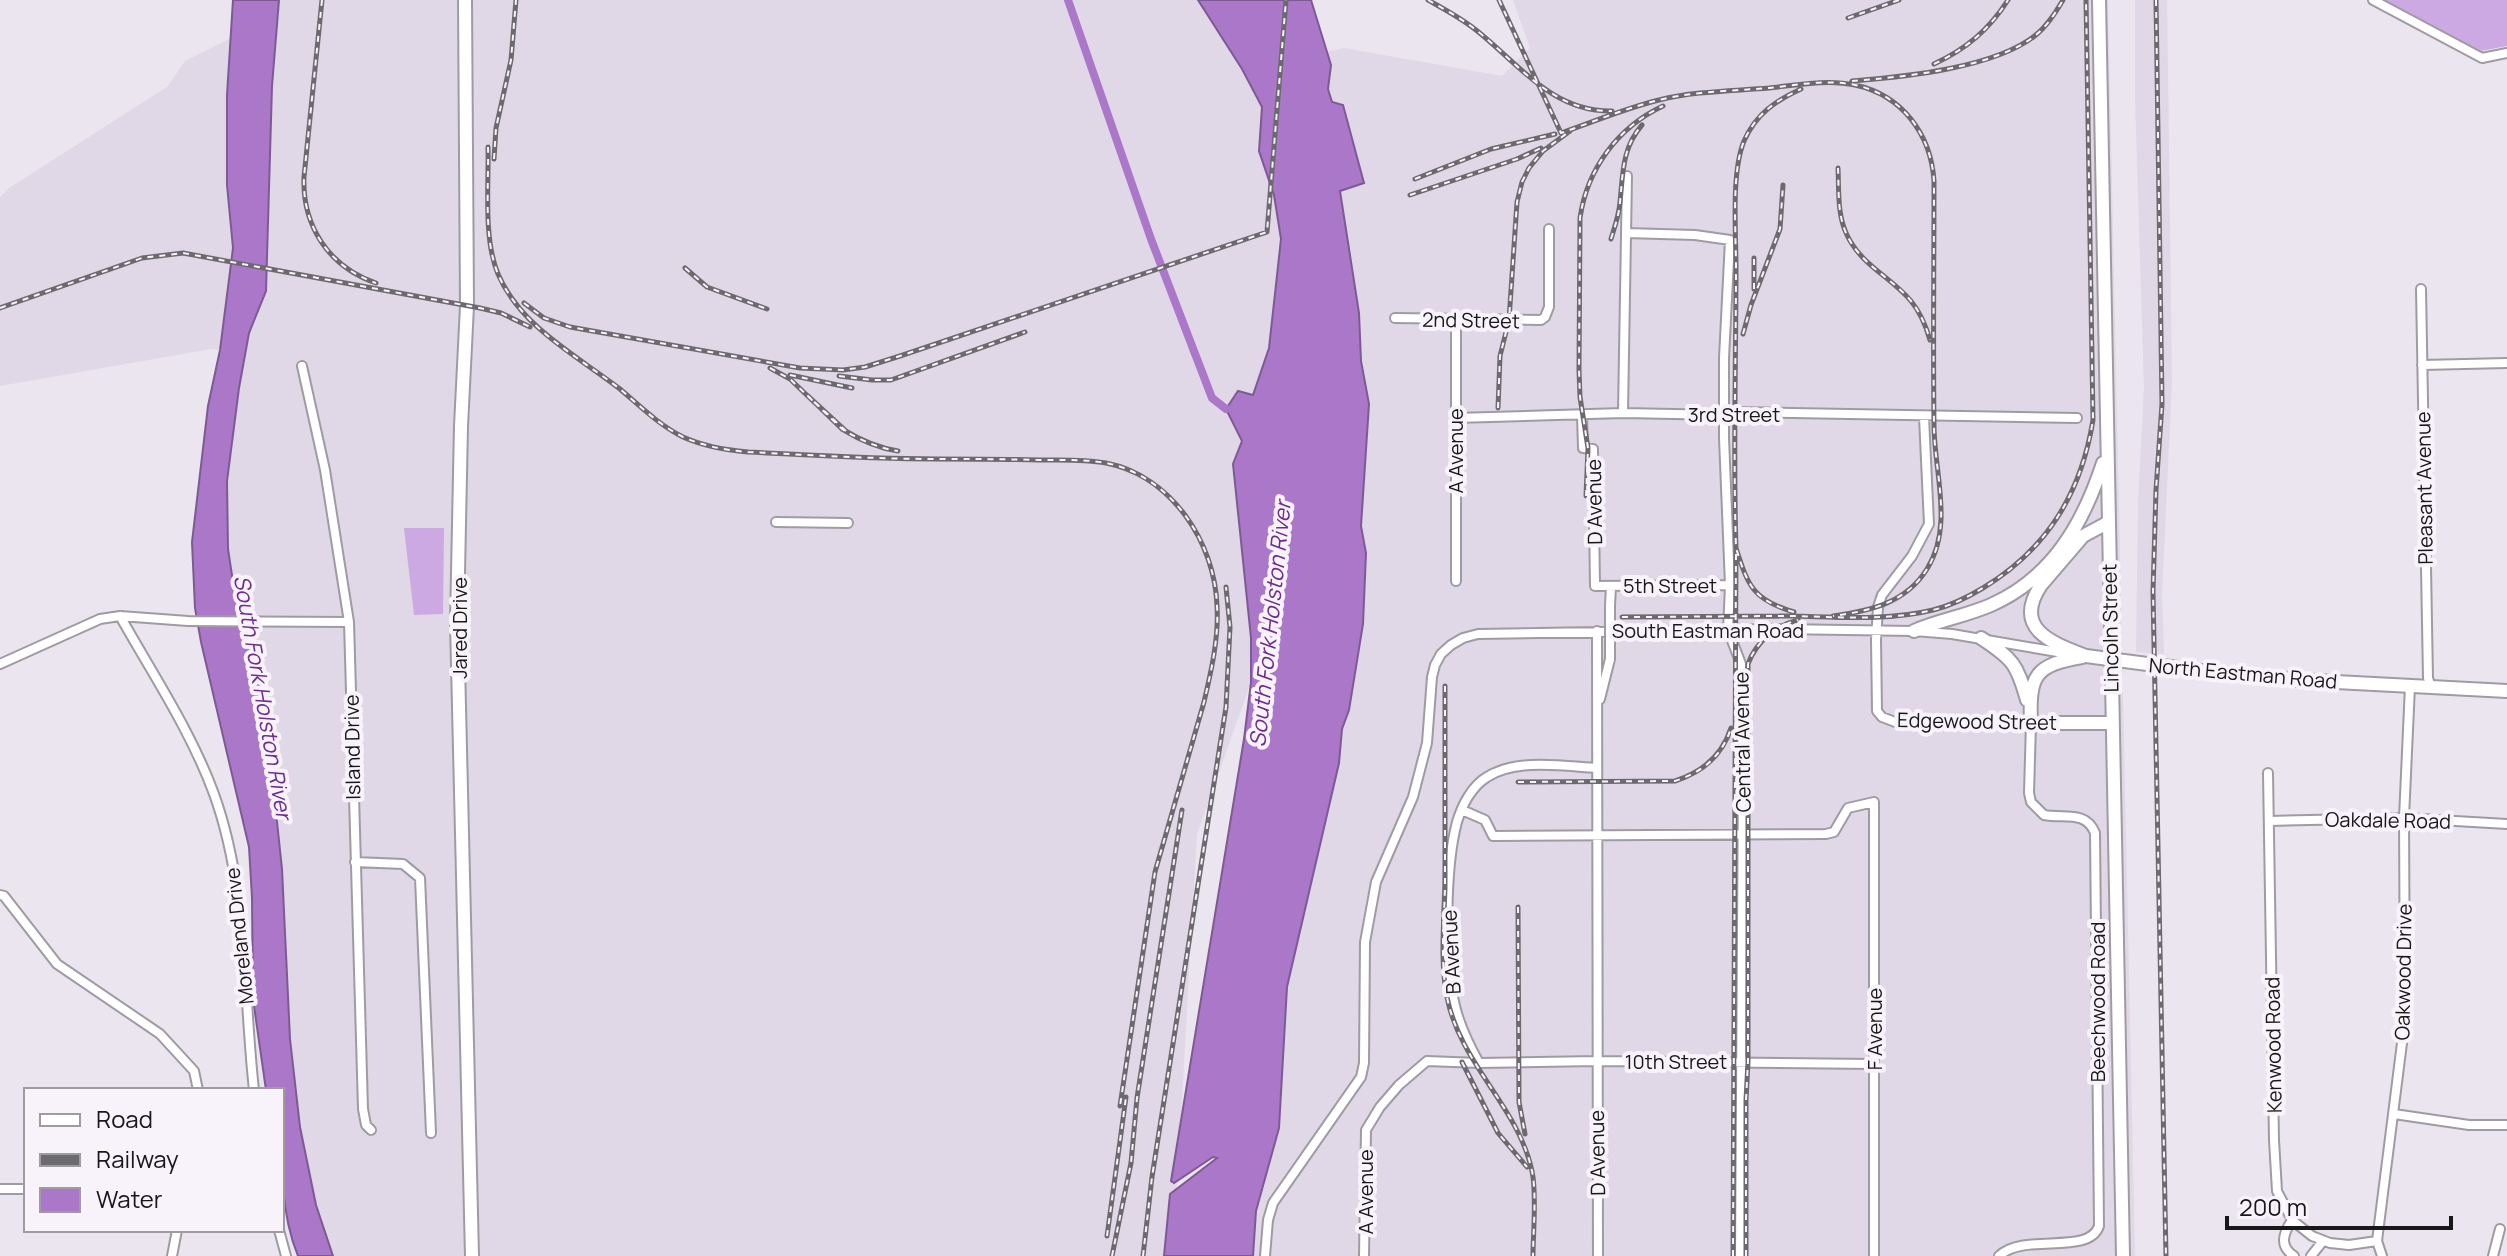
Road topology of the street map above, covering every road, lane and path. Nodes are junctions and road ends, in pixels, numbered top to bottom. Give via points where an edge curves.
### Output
1 (465, 0) edge
2 (2099, 0) edge
3 (2373, 0) edge
4 (2507, 53) edge
5 (1627, 176) dead end
6 (1549, 229) dead end
7 (1626, 233) junction
8 (2421, 289) dead end
9 (1395, 318) dead end
10 (1456, 320) junction
11 (2507, 363) edge
12 (2422, 365) junction
13 (302, 366) dead end
14 (1623, 413) junction
15 (1582, 415) junction
16 (1725, 415) junction
17 (1924, 417) junction
18 (1455, 418) junction
19 (2077, 418) dead end
20 (2107, 453) junction
21 (776, 522) dead end
22 (2109, 522) junction
23 (848, 523) dead end
24 (2077, 543) junction
25 (2109, 544) junction
26 (1456, 581) dead end
27 (1730, 585) junction
28 (1611, 586) junction
29 (120, 616) junction
30 (349, 622) junction
31 (1728, 630) junction
32 (1597, 631) junction
33 (1914, 631) junction
34 (1876, 632) junction
35 (1981, 638) junction
36 (2086, 656) junction
37 (0, 664) edge
38 (2410, 686) junction
39 (2431, 687) junction
40 (2507, 691) edge
41 (1597, 715) junction
42 (2030, 717) junction
43 (2112, 723) junction
44 (1597, 768) junction
45 (2268, 773) dead end
46 (1462, 810) junction
47 (2404, 818) junction
48 (2269, 821) junction
49 (2507, 824) edge
50 (1742, 833) junction
51 (1597, 835) junction
52 (355, 862) junction
53 (0, 895) edge
54 (1596, 1061) junction
55 (1741, 1062) junction
56 (1479, 1063) junction
57 (1874, 1064) junction
58 (198, 1088) edge
59 (254, 1088) edge
60 (2394, 1114) junction
61 (2507, 1125) edge
62 (371, 1130) dead end
63 (431, 1133) dead end
64 (0, 1189) edge
65 (24, 1189) edge
66 (2292, 1220) junction
67 (2500, 1229) dead end
68 (177, 1232) edge
69 (280, 1232) edge
70 (2323, 1241) junction
71 (2377, 1241) junction
72 (172, 1256) edge
73 (286, 1256) edge
74 (472, 1256) edge
75 (1265, 1256) edge
76 (1364, 1256) edge
77 (1598, 1256) edge
78 (1740, 1256) edge
79 (1874, 1256) edge
80 (1999, 1256) edge
81 (2123, 1256) edge
82 (2294, 1256) edge
83 (2311, 1256) edge
84 (2382, 1256) edge
85 (2493, 1256) edge

1 - 74 main road, Jared Drive via 467,306 457,622
2 - 20 main road, Lincoln Street
3 - 4 street via 2482,58
5 - 7 street
6 - 10 street, 2nd Street via 1545,317
7 - 14 street
7 - 16 street, Central Avenue via 1730,240
8 - 12 street, Pleasant Avenue
9 - 10 street, 2nd Street
10 - 18 street, A Avenue
11 - 12 street
12 - 39 street, Pleasant Avenue
13 - 30 street, Island Drive
14 - 15 street
14 - 16 street, 3rd Street
15 - 18 street
15 - 28 street, D Avenue via 1583,448 1593,449 1595,586
16 - 17 street, 3rd Street
16 - 27 street, Central Avenue
17 - 19 street, 3rd Street
17 - 34 street via 1929,524 1882,595
18 - 26 street, A Avenue
20 - 22 main road, Lincoln Street
20 - 33 main road via 2084,515 2047,564 1991,605
21 - 23 street
22 - 24 main road
22 - 25 main road, Lincoln Street
24 - 25 main road
24 - 36 main road via 2041,585 2031,611 2047,640
25 - 43 main road, Lincoln Street
27 - 28 street, 5th Street
27 - 31 street, Central Avenue
28 - 41 street, D Avenue, bridge via 1610,659
29 - 30 street
29 - 37 street via 100,619
29 - 59 street, Moreland Drive via 214,795 237,882
30 - 52 street, Island Drive
31 - 32 street, South Eastman Road
31 - 34 street, South Eastman Road
31 - 50 street, Central Avenue via 1741,664
32 - 41 street, D Avenue
32 - 75 street, South Eastman Road via 1478,634 1441,654 1432,677 1427,743 1413,797 1376,882 1366,924 1363,1070 1273,1203
33 - 34 street, South Eastman Road
33 - 35 street, South Eastman Road
34 - 42 street, Edgewood Street via 1876,705 1882,717 1895,722
35 - 36 street, North Eastman Road
35 - 42 main road via 2018,670
36 - 38 main road, North Eastman Road, bridge via 2298,680
36 - 42 main road via 2044,668 2033,682
38 - 39 main road, North Eastman Road
38 - 47 street, Oakwood Drive
39 - 40 main road, North Eastman Road
41 - 44 street, D Avenue
42 - 43 main road, Edgewood Street
42 - 80 street, Beechwood Road via 2031,802 2044,815 2086,820 2095,833 2099,1226 2092,1240 2078,1247 2014,1247
43 - 81 main road, Lincoln Street
44 - 46 street via 1527,766 1490,775 1477,784
44 - 51 street, D Avenue
45 - 48 street, Kenwood Road
46 - 51 street via 1485,820 1493,836
46 - 56 street, B Avenue via 1449,883 1449,968 1460,1026
47 - 48 street, Oakdale Road
47 - 49 street, Oakdale Road
47 - 60 street, Oakwood Drive via 2405,1007
48 - 66 street, Kenwood Road via 2276,1177 2279,1198
50 - 51 street
50 - 55 street, Central Avenue
50 - 57 street, F Avenue via 1834,832 1848,808 1874,802
51 - 54 street, D Avenue
52 - 62 street, Island Drive via 363,1109
52 - 63 street via 403,864 420,878
53 - 58 street via 57,964 160,1034 194,1071
54 - 55 street, 10th Street
54 - 56 street, 10th Street
54 - 77 street, D Avenue
55 - 57 street, 10th Street
55 - 78 street, Central Avenue
56 - 76 street, A Avenue via 1419,1065 1371,1120 1365,1142
57 - 79 street, F Avenue
60 - 61 street
60 - 71 street, Oakwood Drive
64 - 65 street
66 - 70 street
66 - 82 street via 2283,1241
67 - 85 street
68 - 72 street
69 - 73 street
70 - 71 street
70 - 83 street
71 - 84 street, Oakwood Drive

